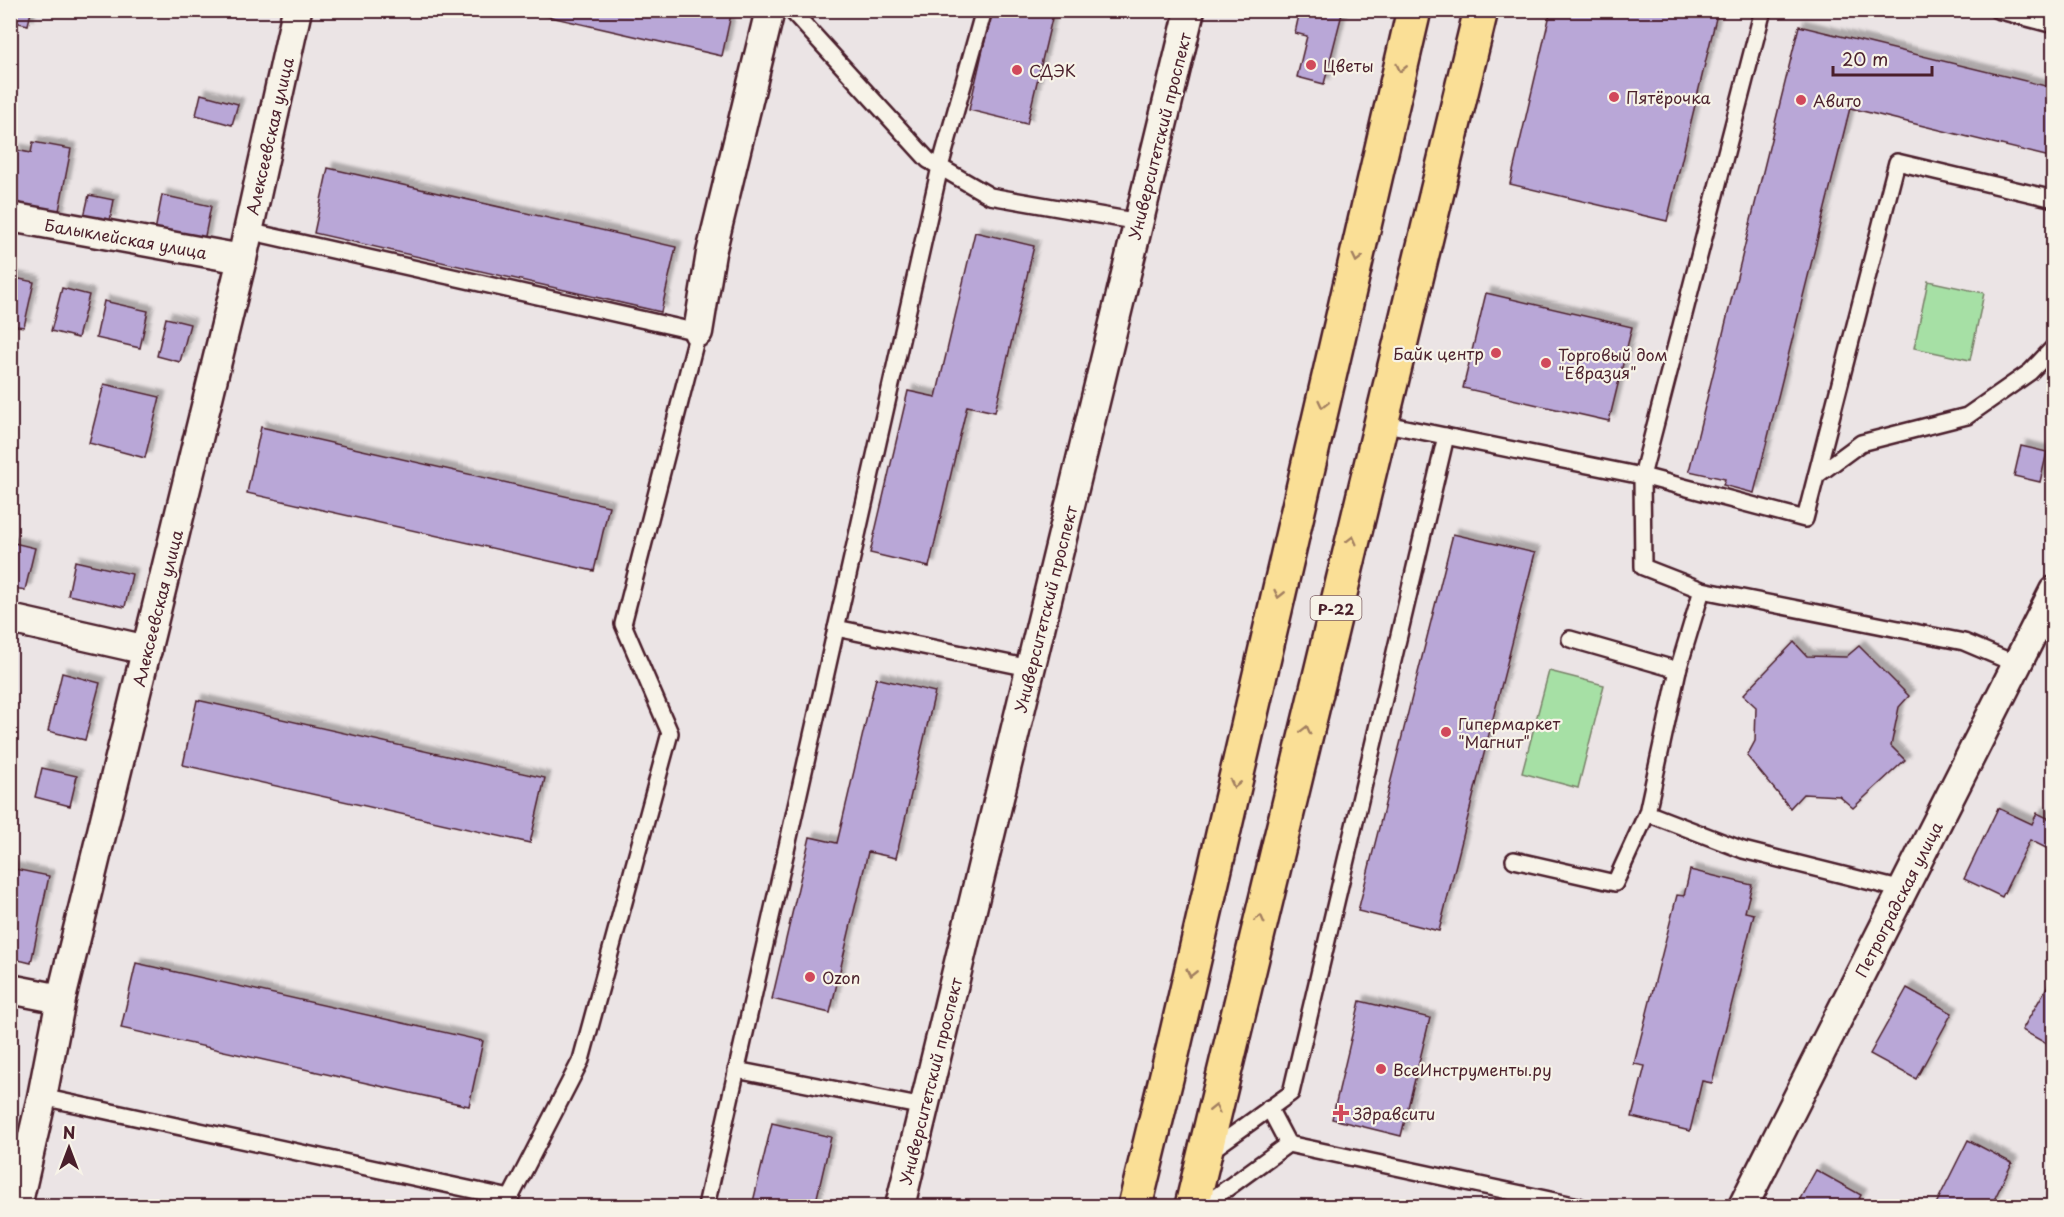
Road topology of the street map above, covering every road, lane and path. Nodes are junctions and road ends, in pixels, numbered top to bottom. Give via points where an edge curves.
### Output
1 (297, 10) edge
2 (770, 10) edge
3 (791, 10) edge
4 (984, 10) edge
5 (1190, 10) edge
6 (1414, 10) edge
7 (1481, 10) edge
8 (1763, 10) edge
9 (1997, 10) edge
10 (2054, 25) edge
11 (940, 167) junction
12 (2054, 199) edge
13 (10, 217) edge
14 (1139, 222) junction
15 (245, 245) junction
16 (698, 332) junction
17 (2054, 347) edge
18 (1381, 423) junction
19 (1446, 436) junction
20 (1642, 476) junction
21 (1816, 476) junction
22 (1702, 590) junction
23 (2054, 591) edge
24 (10, 619) edge
25 (836, 628) junction
26 (1570, 639) dead end
27 (147, 650) junction
28 (2016, 664) junction
29 (1030, 669) junction
30 (1678, 670) junction
31 (1647, 813) junction
32 (1514, 860) dead end
33 (1903, 890) junction
34 (10, 988) edge
35 (61, 999) junction
36 (736, 1070) junction
37 (42, 1098) junction
38 (924, 1107) junction
39 (1269, 1108) junction
40 (1288, 1144) junction
41 (1204, 1155) junction
42 (17, 1206) edge
43 (706, 1206) edge
44 (900, 1206) edge
45 (1136, 1206) edge
46 (1192, 1206) edge
47 (1203, 1206) edge
48 (1578, 1206) edge
49 (1743, 1206) edge

1 - 15 street, Алексеевская улица
2 - 16 street via 711,253
3 - 11 lane via 928,160
4 - 11 lane
5 - 14 street, Университетский проспект
6 -> 45 highway
7 - 18 highway, Р-22
8 - 20 lane
9 - 10 lane
11 - 14 lane via 990,196
11 - 25 lane
12 - 21 lane via 1898,162
13 - 15 street, Балыклейская улица
14 - 29 street, Университетский проспект
15 - 16 lane
15 - 27 street, Алексеевская улица
16 - 37 lane via 623,624 670,733 581,1060 510,1198
17 - 21 lane via 2030,372 1967,416 1861,443
18 - 19 lane
41 -> 18 highway, Р-22
19 - 20 lane
19 - 39 lane via 1291,1093
20 - 21 lane via 1805,519
20 - 22 lane via 1643,567
22 - 28 lane via 1964,642
22 - 30 lane
23 - 28 street, Петроградская улица
24 - 27 street
25 - 29 lane
25 - 36 lane
26 - 30 lane
27 - 35 street, Алексеевская улица
28 - 33 street, Петроградская улица
29 - 38 street, Университетский проспект
30 - 31 lane
31 - 32 lane via 1615,883
31 - 33 lane via 1743,850
33 - 49 street, Петроградская улица
34 - 35 street
35 - 37 street, Алексеевская улица
36 - 38 lane
36 - 43 lane
37 - 42 street, Алексеевская улица
38 - 44 street, Университетский проспект
39 - 40 lane
39 - 41 lane
40 - 47 lane
40 - 48 lane
41 - 46 highway, Р-22

